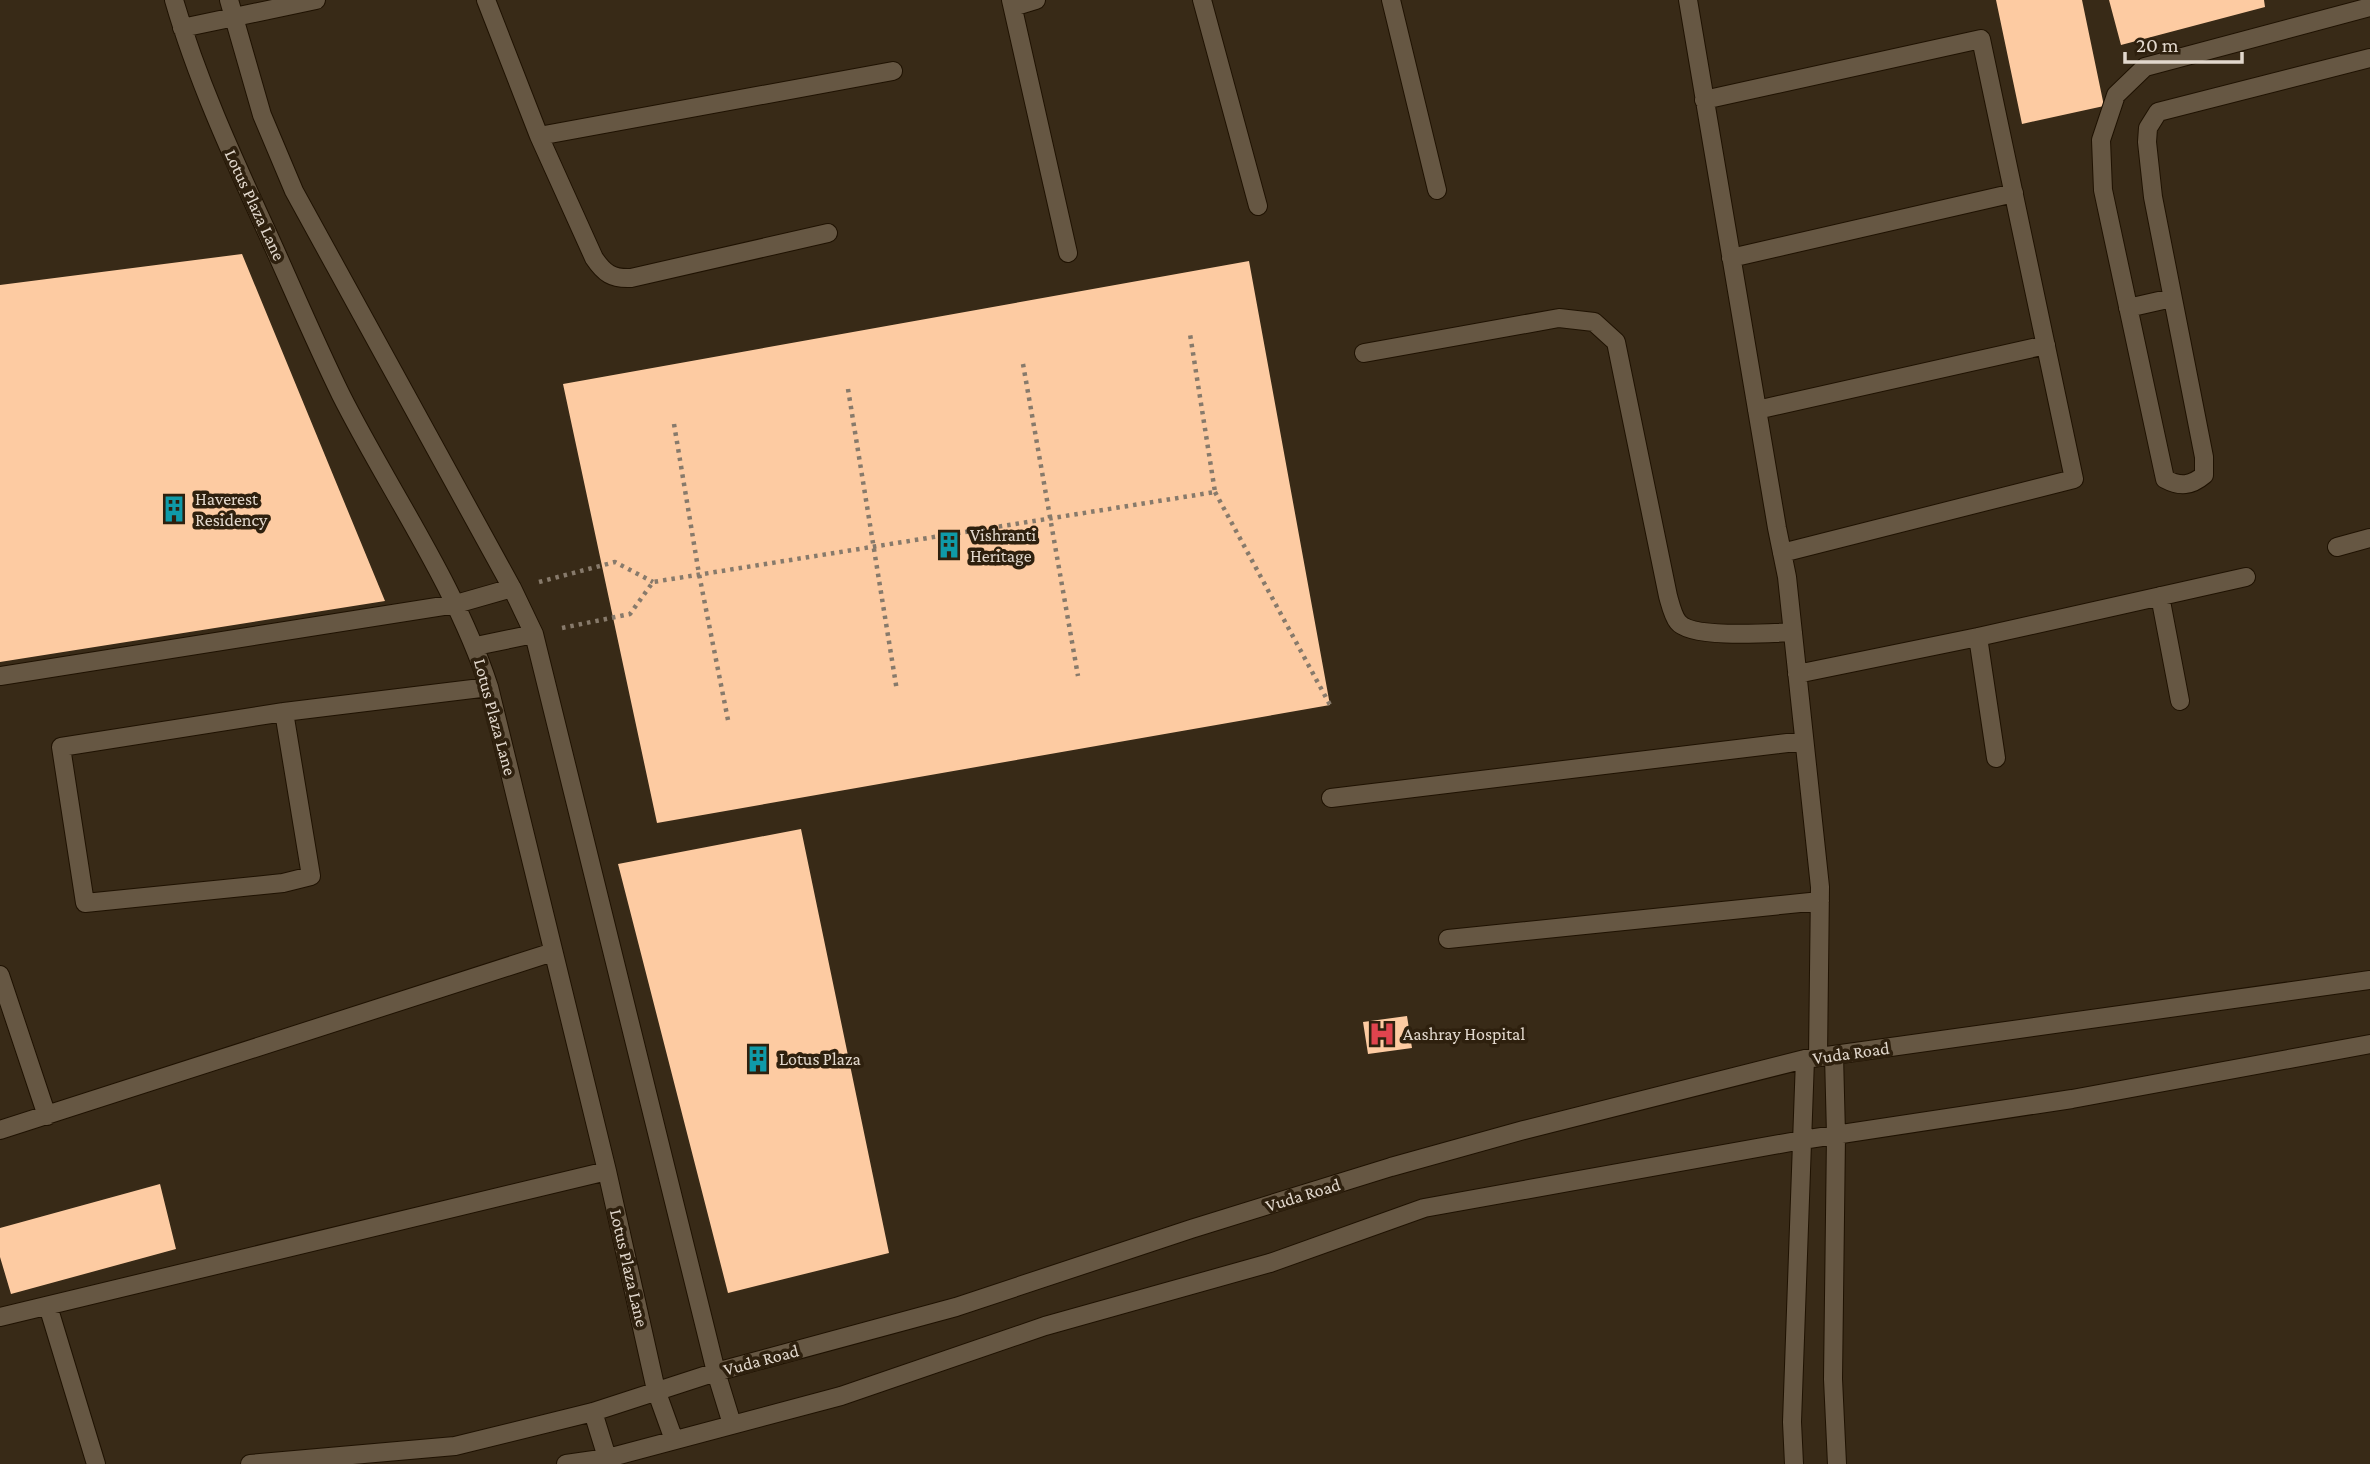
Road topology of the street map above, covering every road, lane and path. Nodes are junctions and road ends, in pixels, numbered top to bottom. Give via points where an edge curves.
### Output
1 (174, 0) edge
2 (316, 0) edge
3 (486, 0) edge
4 (1036, 0) edge
5 (1202, 0) edge
6 (1391, 0) edge
7 (1688, 0) edge
8 (1012, 4) edge
9 (2370, 7) edge
10 (230, 9) edge
11 (182, 28) junction
12 (2370, 58) edge
13 (893, 71) dead end
14 (1704, 100) junction
15 (539, 136) junction
16 (1437, 190) dead end
17 (2014, 193) junction
18 (1258, 206) dead end
19 (828, 233) dead end
20 (1068, 253) dead end
21 (1731, 258) junction
22 (2172, 298) junction
23 (2128, 308) junction
24 (1190, 334) dead end
25 (2046, 345) junction
26 (1364, 353) dead end
27 (1023, 364) dead end
28 (849, 389) dead end
29 (1757, 410) junction
30 (674, 424) dead end
31 (1215, 492) junction
32 (1051, 518) junction
33 (2370, 538) edge
34 (875, 546) junction
35 (2337, 547) dead end
36 (1782, 553) junction
37 (699, 574) junction
38 (2246, 577) dead end
39 (653, 582) junction
40 (512, 588) junction
41 (2160, 596) junction
42 (456, 604) junction
43 (1793, 632) junction
44 (534, 634) junction
45 (1978, 637) junction
46 (476, 646) junction
47 (1797, 674) junction
48 (0, 676) edge
49 (1078, 676) dead end
50 (489, 687) junction
51 (897, 691) dead end
52 (2180, 701) dead end
53 (1330, 705) dead end
54 (284, 712) junction
55 (728, 720) dead end
56 (1804, 741) junction
57 (1996, 758) dead end
58 (1331, 798) dead end
59 (1820, 901) junction
60 (1448, 939) dead end
61 (552, 952) junction
62 (0, 975) edge
63 (2370, 980) edge
64 (2370, 1044) edge
65 (1819, 1057) junction
66 (47, 1116) junction
67 (0, 1130) edge
68 (1836, 1135) junction
69 (1802, 1140) junction
70 (607, 1171) junction
71 (48, 1306) junction
72 (0, 1317) edge
73 (716, 1372) junction
74 (656, 1390) junction
75 (593, 1412) junction
76 (732, 1424) junction
77 (674, 1440) junction
78 (608, 1461) edge
79 (96, 1464) edge
80 (250, 1464) edge
81 (566, 1464) edge
82 (1794, 1464) edge
83 (1837, 1464) edge

1 - 11 street, Lotus Plaza Lane
2 - 10 street
3 - 15 street
4 - 8 street
5 - 18 street
6 - 16 street
7 - 14 street
8 - 20 street
9 - 23 street via 2146,67 2116,95 2101,140 2103,190
10 - 11 street
10 - 40 street via 262,115 294,191
11 - 42 street, Lotus Plaza Lane via 220,130 341,395
12 - 22 street via 2158,113 2148,128 2147,142 2152,197
13 - 15 street
14 - 17 street via 1981,39
14 - 21 street
15 - 19 street via 594,258 603,271 617,279
17 - 21 street
17 - 25 street
21 - 29 street
22 - 23 street
22 - 23 street via 2204,457 2204,475 2195,483 2177,485 2165,479
24 - 31 path
25 - 29 street
25 - 36 street via 2074,479
26 - 43 street via 1559,318 1594,321 1616,342 1668,596 1678,622 1691,631
27 - 32 path
28 - 34 path
29 - 36 street
30 - 37 path
31 - 32 path
31 - 53 path
32 - 34 path
32 - 49 path
33 - 35 street
34 - 37 path
34 - 51 path
36 - 43 street
37 - 39 path
37 - 55 path
38 - 41 street
39 - 40 path via 615,562
39 - 44 path via 630,614
40 - 42 street
40 - 44 street
41 - 45 street
41 - 52 street
42 - 46 street, Lotus Plaza Lane
42 - 48 street
43 - 47 street
44 - 46 street
44 - 73 street
45 - 47 street
45 - 57 street
46 - 50 street, Lotus Plaza Lane
47 - 56 street
50 - 54 street
50 - 61 street, Lotus Plaza Lane
54 - 54 street via 61,747 85,903 283,883 311,876
56 - 58 street
56 - 59 street
59 - 60 street
59 - 65 street
61 - 66 street
61 - 70 street, Lotus Plaza Lane
62 - 66 street
63 - 65 street, Vuda Road
64 - 68 street
65 - 68 street
65 - 69 street
65 - 73 street, Vuda Road via 1391,1167 956,1307
66 - 67 street
68 - 69 street
68 - 83 street via 1833,1378
69 - 76 street via 1424,1208 1270,1263 1045,1326 841,1396
69 - 82 street
70 - 71 street
70 - 74 street, Lotus Plaza Lane
71 - 72 street
71 - 79 street
73 - 74 street, Vuda Road
73 - 76 street
74 - 75 street, Vuda Road
74 - 77 street, Lotus Plaza Lane
75 - 78 street
75 - 80 street, Vuda Road via 455,1446
76 - 77 street
77 - 78 street
78 - 81 street

